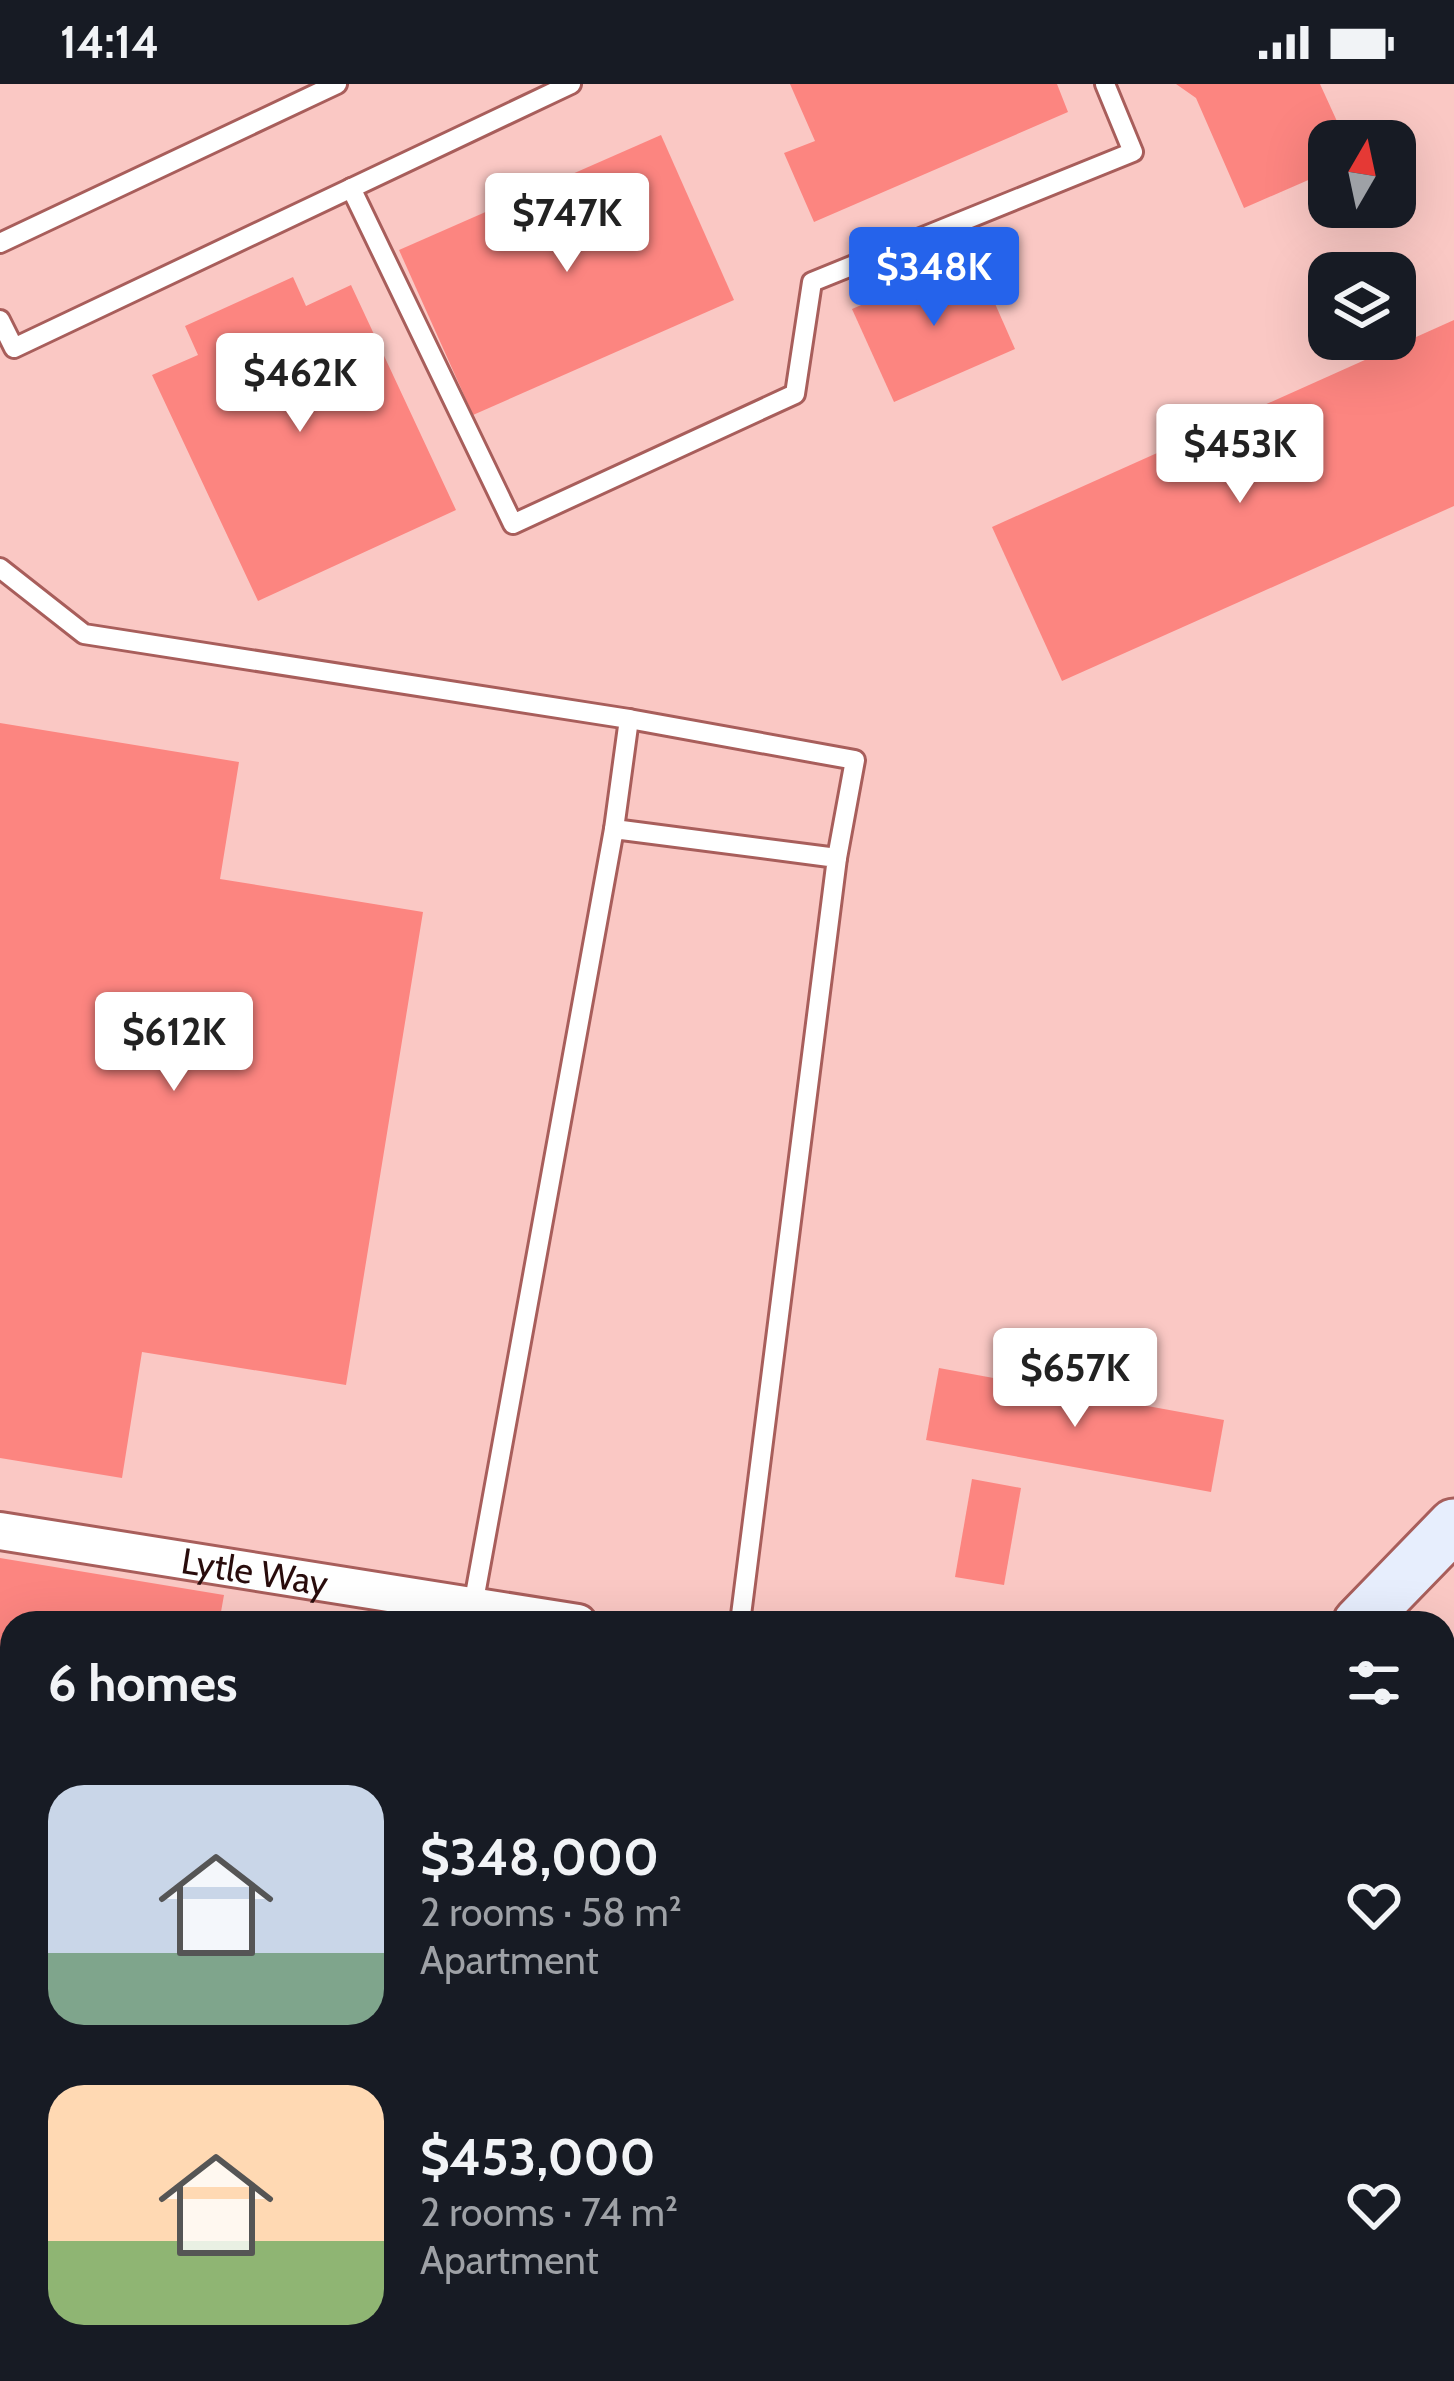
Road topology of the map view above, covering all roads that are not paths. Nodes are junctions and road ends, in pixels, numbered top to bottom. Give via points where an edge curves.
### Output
1 (337, 84) edge
2 (572, 84) edge
3 (1105, 84) edge
4 (351, 188) junction
5 (0, 243) edge
6 (0, 320) edge
7 (0, 568) edge
8 (629, 719) junction
9 (614, 829) junction
10 (837, 858) junction
11 (1454, 1525) edge
12 (0, 1531) edge
13 (472, 1606) junction
14 (431, 1611) edge
15 (503, 1611) edge
16 (742, 1611) edge
17 (1371, 1611) edge

1 - 5 lane
2 - 4 lane
3 - 4 lane via 1133,152 812,282 795,394 513,524
4 - 6 lane via 14,348
7 - 8 lane via 85,634
8 - 9 lane
8 - 10 lane via 855,760
9 - 10 lane
9 - 13 lane
10 - 16 lane
11 - 17 main road
12 - 14 street, Lytle Way
13 - 14 street, Lytle Way
13 - 15 street, Lytle Way

